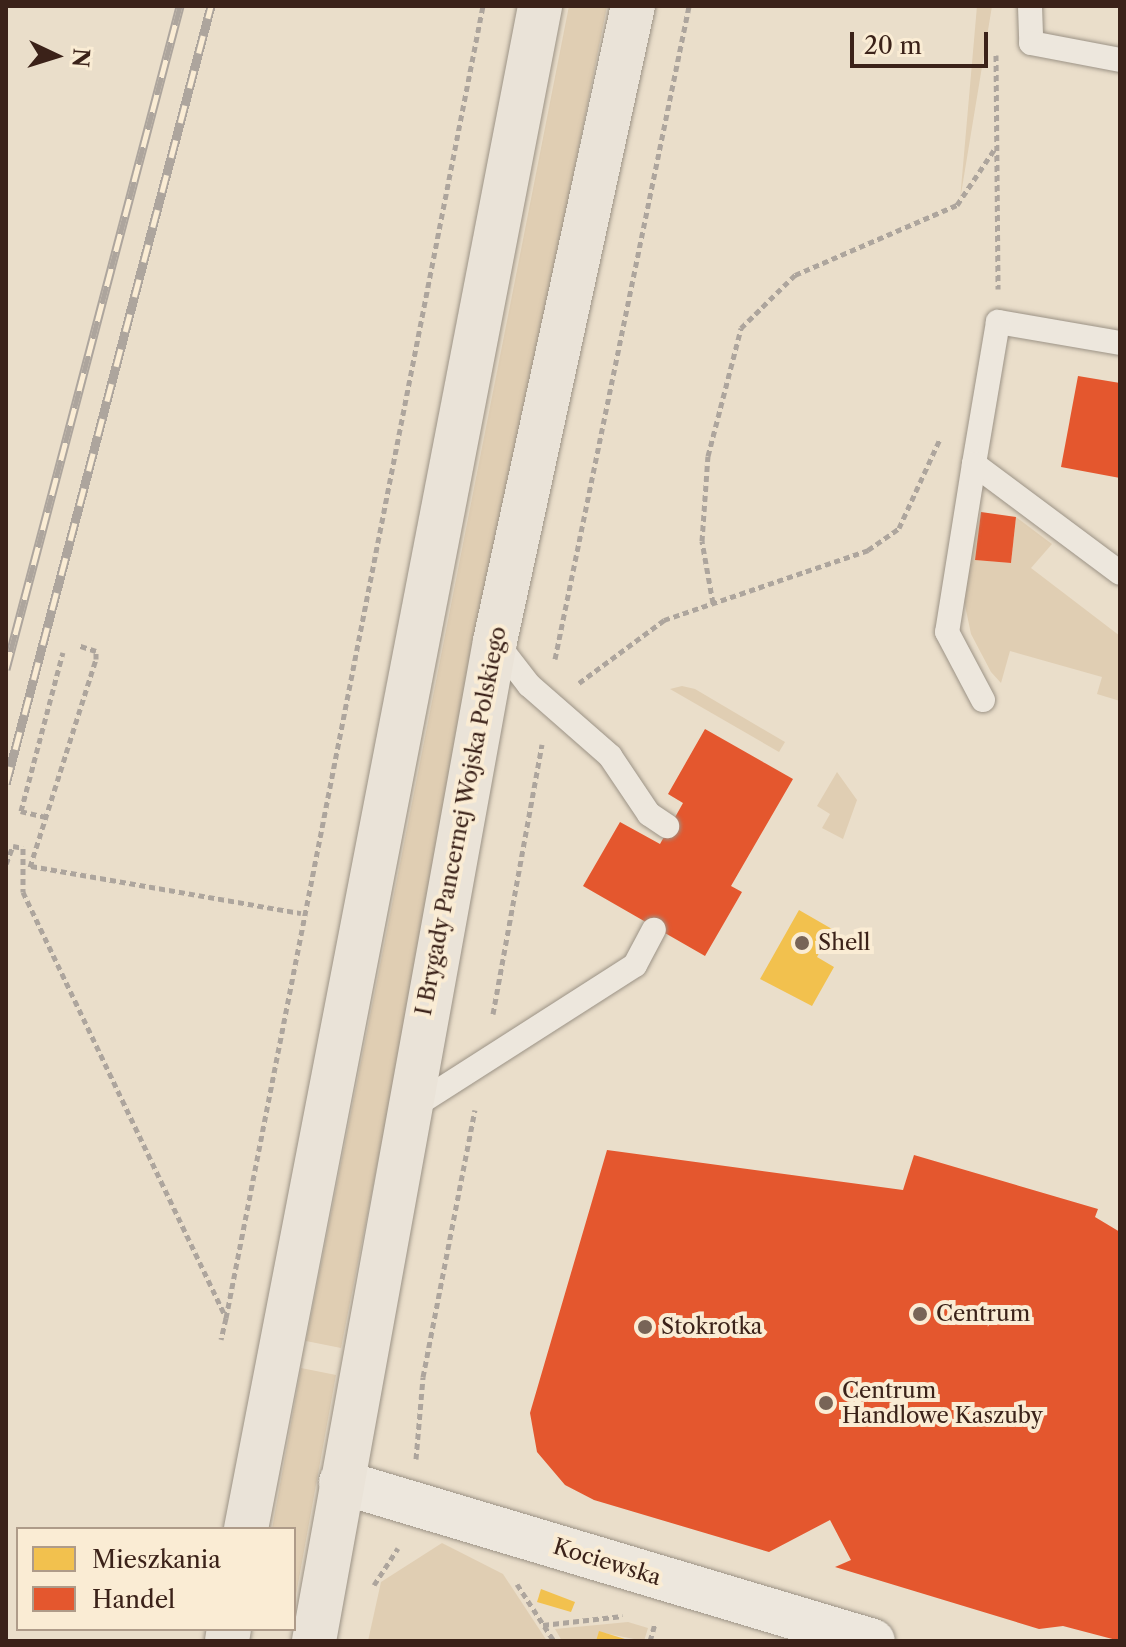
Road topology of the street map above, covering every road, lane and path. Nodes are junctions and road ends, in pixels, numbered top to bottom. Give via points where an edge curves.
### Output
1 (483, 6) edge
2 (540, 6) edge
3 (633, 6) edge
4 (1030, 6) edge
5 (996, 42) dead end
6 (1120, 60) edge
7 (996, 147) junction
8 (998, 322) junction
9 (1120, 343) edge
10 (984, 403) junction
11 (974, 464) junction
12 (1120, 573) edge
13 (713, 603) junction
14 (495, 641) junction
15 (78, 645) dead end
16 (63, 652) dead end
17 (564, 685) dead end
18 (983, 700) dead end
19 (46, 817) junction
20 (667, 826) dead end
21 (6, 864) edge
22 (30, 869) junction
23 (301, 913) junction
24 (654, 930) dead end
25 (404, 1112) junction
26 (226, 1318) junction
27 (221, 1339) dead end
28 (423, 1377) dead end
29 (415, 1469) dead end
30 (341, 1482) junction
31 (246, 1527) edge
32 (404, 1533) dead end
33 (513, 1578) dead end
34 (371, 1594) dead end
35 (630, 1616) dead end
36 (656, 1618) dead end
37 (543, 1625) junction
38 (314, 1641) edge
39 (554, 1641) edge
40 (650, 1641) edge
41 (873, 1641) edge

1 - 23 path
2 - 31 main road
3 - 14 main road, I Brygady Pancernej Wojska Polskiego
4 - 6 lane via 1031,43
5 - 7 path
7 - 8 path
7 - 13 path via 957,205 795,275 741,328 708,456 702,541
8 - 9 lane
8 - 10 lane
10 - 11 lane
10 - 13 path via 962,407 937,443 899,528 868,550
11 - 12 lane
11 - 18 lane via 947,632
13 - 17 path via 664,620 579,683
14 - 20 lane via 529,685 610,756 649,814
14 - 25 main road, I Brygady Pancernej Wojska Polskiego
15 - 19 path via 96,651 96,659
16 - 19 path via 21,811
19 - 22 path
21 - 22 path via 13,846 23,848 20,870
22 - 23 path
22 - 26 path via 23,892
23 - 26 path
24 - 25 lane via 635,965
25 - 30 main road, I Brygady Pancernej Wojska Polskiego
26 - 27 path
28 - 29 path
30 - 38 main road, I Brygady Pancernej Wojska Polskiego
30 - 41 street, Kociewska
32 - 34 path
33 - 37 path
35 - 37 path
36 - 40 path
37 - 39 path

